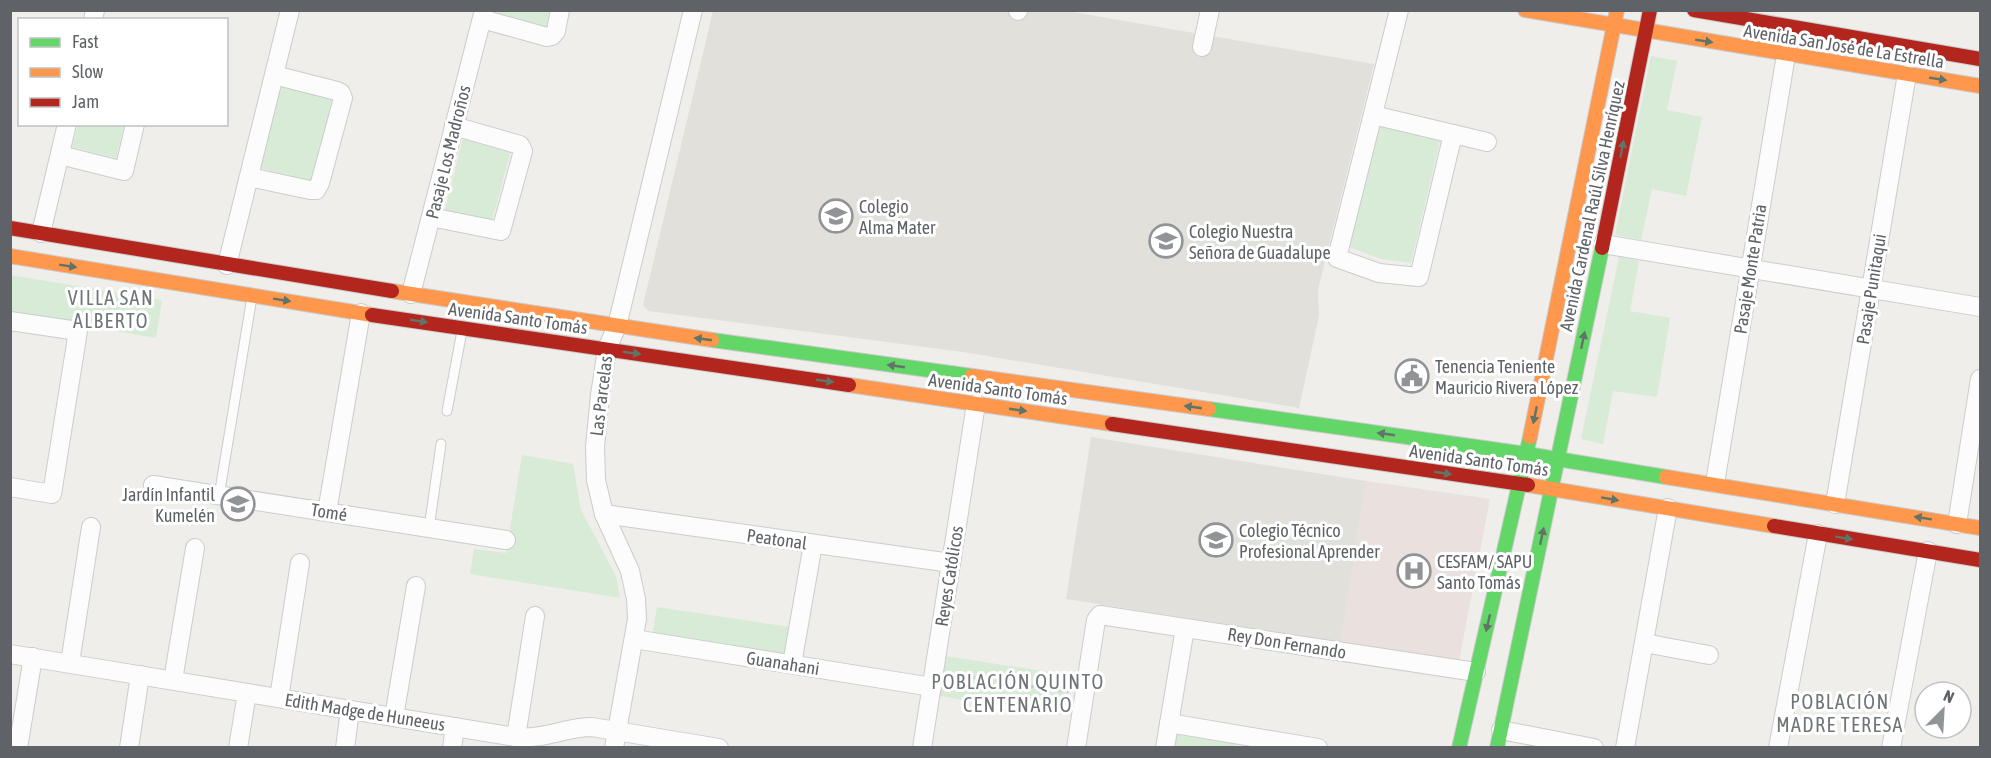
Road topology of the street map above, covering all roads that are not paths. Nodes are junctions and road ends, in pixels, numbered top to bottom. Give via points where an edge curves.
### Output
1 (290, 10) edge
2 (560, 10) edge
3 (693, 10) edge
4 (1210, 10) edge
5 (1399, 10) edge
6 (1525, 10) edge
7 (1617, 10) edge
8 (1650, 10) edge
9 (1694, 10) edge
10 (483, 15) edge
11 (1614, 25) junction
12 (1646, 32) junction
13 (1202, 47) dead end
14 (1786, 55) junction
15 (1980, 59) edge
16 (1907, 74) junction
17 (274, 75) junction
18 (1980, 86) edge
19 (1373, 115) junction
20 (67, 126) edge
21 (135, 126) edge
22 (454, 126) junction
23 (1453, 134) junction
24 (1486, 142) dead end
25 (60, 154) junction
26 (249, 177) junction
27 (431, 216) junction
28 (10, 228) edge
29 (40, 233) junction
30 (1603, 244) junction
31 (10, 256) edge
32 (227, 265) junction
33 (1750, 269) junction
34 (1871, 289) junction
35 (411, 294) junction
36 (253, 296) junction
37 (1980, 307) edge
38 (361, 313) junction
39 (10, 321) edge
40 (617, 327) junction
41 (463, 328) junction
42 (607, 349) junction
43 (1980, 379) edge
44 (976, 404) junction
45 (447, 411) dead end
46 (441, 444) dead end
47 (1527, 454) junction
48 (1558, 459) junction
49 (1522, 479) junction
50 (1715, 483) junction
51 (1553, 484) junction
52 (153, 485) dead end
53 (10, 487) edge
54 (219, 496) junction
55 (1835, 504) junction
56 (1668, 508) junction
57 (327, 512) junction
58 (604, 514) junction
59 (1957, 524) junction
60 (91, 527) dead end
61 (429, 528) junction
62 (1980, 528) edge
63 (1818, 534) junction
64 (506, 540) dead end
65 (813, 544) junction
66 (195, 548) dead end
67 (1928, 551) junction
68 (1980, 560) edge
69 (300, 563) dead end
70 (951, 563) junction
71 (416, 585) dead end
72 (535, 616) dead end
73 (1185, 628) junction
74 (634, 639) junction
75 (1644, 643) junction
76 (10, 654) edge
77 (1709, 655) dead end
78 (33, 657) junction
79 (70, 663) junction
80 (792, 664) junction
81 (1476, 672) junction
82 (141, 675) junction
83 (933, 679) junction
84 (173, 680) junction
85 (247, 693) junction
86 (279, 698) junction
87 (351, 710) junction
88 (394, 717) junction
89 (1169, 723) junction
90 (455, 727) junction
91 (516, 737) junction
92 (615, 739) edge
93 (1499, 739) edge
94 (18, 747) edge
95 (129, 747) edge
96 (238, 747) edge
97 (345, 747) edge
98 (452, 747) edge
99 (719, 747) edge
100 (922, 747) edge
101 (1076, 747) edge
102 (1165, 747) edge
103 (1318, 747) edge
104 (1459, 747) edge
105 (1594, 747) edge
106 (1625, 747) edge
107 (1778, 747) edge
108 (1891, 747) edge

1 - 17 street
2 - 10 street via 556,31 547,37
3 - 40 street, Las Parcelas
4 - 13 street
5 - 19 street
6 - 11 main road, Avenida San José de La Estrella
7 - 11 main road, Avenida Cardenal Raúl Silva Henríquez
8 - 12 main road, Avenida Cardenal Raúl Silva Henríquez
9 - 15 main road, Avenida San José de La Estrella
10 - 22 street, Pasaje Los Madroños
11 - 12 main road, Avenida San José de La Estrella
11 -> 47 main road, Avenida Cardenal Raúl Silva Henríquez
12 -> 14 main road, Avenida San José de La Estrella
30 -> 12 main road, Avenida Cardenal Raúl Silva Henríquez
14 - 16 main road, Avenida San José de La Estrella
14 - 33 street, Pasaje Monte Patria
16 -> 18 main road, Avenida San José de La Estrella
16 - 34 street, Pasaje Punitaqui
17 - 26 street
17 - 26 street via 338,91 343,98 316,190
19 - 23 street
19 - 23 street via 1337,258 1379,273 1419,276
20 - 25 street
21 - 25 street via 124,171
22 - 27 street, Pasaje Los Madroños
22 - 27 street via 523,147 518,172 501,231
23 - 24 street
25 - 29 street
26 - 32 street
27 - 35 street, Pasaje Los Madroños
28 - 29 main road, Avenida Santo Tomás
29 - 32 main road, Avenida Santo Tomás
30 - 33 street
48 -> 30 main road, Avenida Cardenal Raúl Silva Henríquez
31 -> 36 main road, Avenida Santo Tomás
32 - 35 main road, Avenida Santo Tomás
33 - 34 street
33 - 50 street, Pasaje Monte Patria
34 - 37 street
34 - 55 street, Pasaje Punitaqui
35 - 40 main road, Avenida Santo Tomás
36 -> 38 main road, Avenida Santo Tomás
36 - 54 lane
38 -> 41 main road, Avenida Santo Tomás
38 - 57 street
39 - 53 street via 78,332 52,494
40 - 42 street, Las Parcelas
47 -> 40 main road, Avenida Santo Tomás
41 - 42 main road, Avenida Santo Tomás
41 - 45 lane
42 -> 44 main road, Avenida Santo Tomás
42 - 58 street, Las Parcelas via 595,447 596,480
43 - 59 street
44 -> 49 main road, Avenida Santo Tomás
44 - 70 street, Reyes Católicos
46 - 61 lane
47 - 48 main road, Avenida Santo Tomás
47 - 49 main road, Avenida Cardenal Raúl Silva Henríquez
48 - 50 main road, Avenida Santo Tomás
48 - 51 main road, Avenida Cardenal Raúl Silva Henríquez
49 - 51 main road, Avenida Santo Tomás
49 -> 81 main road, Avenida Cardenal Raúl Silva Henríquez
50 - 55 main road, Avenida Santo Tomás
51 -> 56 main road, Avenida Santo Tomás
93 -> 51 main road, Avenida Cardenal Raúl Silva Henríquez
52 - 54 street, Tomé
54 - 57 street, Tomé
59 -> 55 main road, Avenida Santo Tomás
56 - 63 main road, Avenida Santo Tomás
56 - 75 street
57 - 61 street, Tomé
58 - 65 street, Peatonal
58 - 74 street, Las Parcelas via 626,558 634,585
59 - 62 main road, Avenida Santo Tomás
60 - 79 street
61 - 64 street, Tomé
63 -> 67 main road, Avenida Santo Tomás
63 - 107 street
65 - 70 street, Peatonal
65 - 80 street
66 - 84 street
67 - 68 main road, Avenida Santo Tomás
67 - 108 street
69 - 86 street
70 - 83 street, Reyes Católicos
71 - 88 street
72 - 91 street
73 - 81 street, Rey Don Fernando
73 - 89 street
73 - 101 street, Rey Don Fernando via 1098,616
74 - 80 street, Guanahani
74 - 92 street, Las Parcelas
75 - 77 street
75 - 106 street
76 - 78 street, Edith Madge de Huneeus
78 - 79 street, Edith Madge de Huneeus
78 - 94 street
79 - 82 street, Edith Madge de Huneeus
80 - 83 street, Guanahani
81 - 104 main road, Avenida Cardenal Raúl Silva Henríquez
82 - 84 street, Edith Madge de Huneeus
82 - 95 street
83 - 100 street, Reyes Católicos
84 - 85 street, Edith Madge de Huneeus
85 - 86 street, Edith Madge de Huneeus
85 - 96 street
86 - 87 street, Edith Madge de Huneeus
87 - 88 street, Edith Madge de Huneeus
87 - 97 street
88 - 90 street, Edith Madge de Huneeus
89 - 102 street
89 - 103 street
90 - 91 street, Edith Madge de Huneeus
90 - 98 street
91 - 92 street, Edith Madge de Huneeus via 543,737 585,727
92 - 99 street, Edith Madge de Huneeus
93 - 105 street

